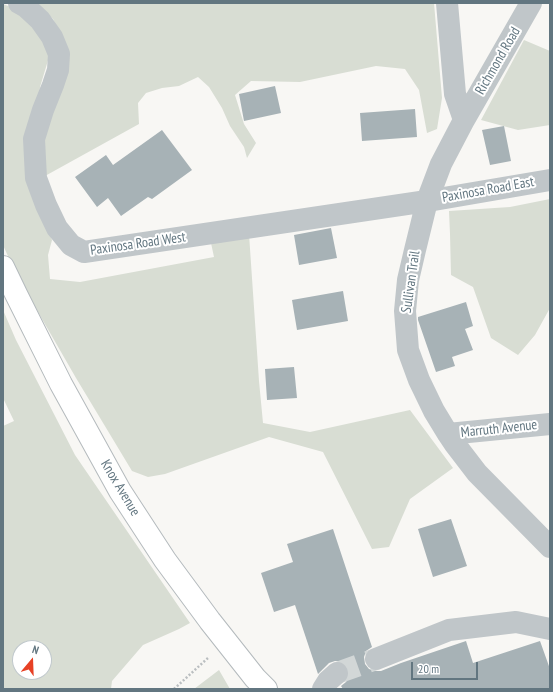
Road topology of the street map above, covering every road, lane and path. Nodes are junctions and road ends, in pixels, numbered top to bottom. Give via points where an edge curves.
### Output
1 (19, 3) edge
2 (447, 3) edge
3 (531, 3) edge
4 (464, 120) junction
5 (550, 180) edge
6 (427, 201) junction
7 (3, 267) edge
8 (550, 424) edge
9 (448, 434) junction
10 (550, 547) edge
11 (550, 629) edge
12 (226, 641) junction
13 (376, 659) tunnel mouth
14 (174, 689) edge
15 (266, 689) edge

1 - 6 street, Paxinosa Road West via 40,20 52,37 58,54 58,70 34,139 36,178 57,228 77,249 84,252
2 - 4 street via 455,94
3 - 4 street, Richmond Road
4 - 6 street, Sullivan Trail via 441,164
5 - 6 street, Paxinosa Road East
6 - 9 street, Sullivan Trail via 408,280 405,311 408,350 419,380
7 - 12 main road, Knox Avenue via 61,384 120,491 165,560
8 - 9 street, Marruth Avenue
9 - 10 street, Sullivan Trail via 477,473
11 - 13 street via 516,622 449,630
12 - 14 path
12 - 15 main road, Knox Avenue

